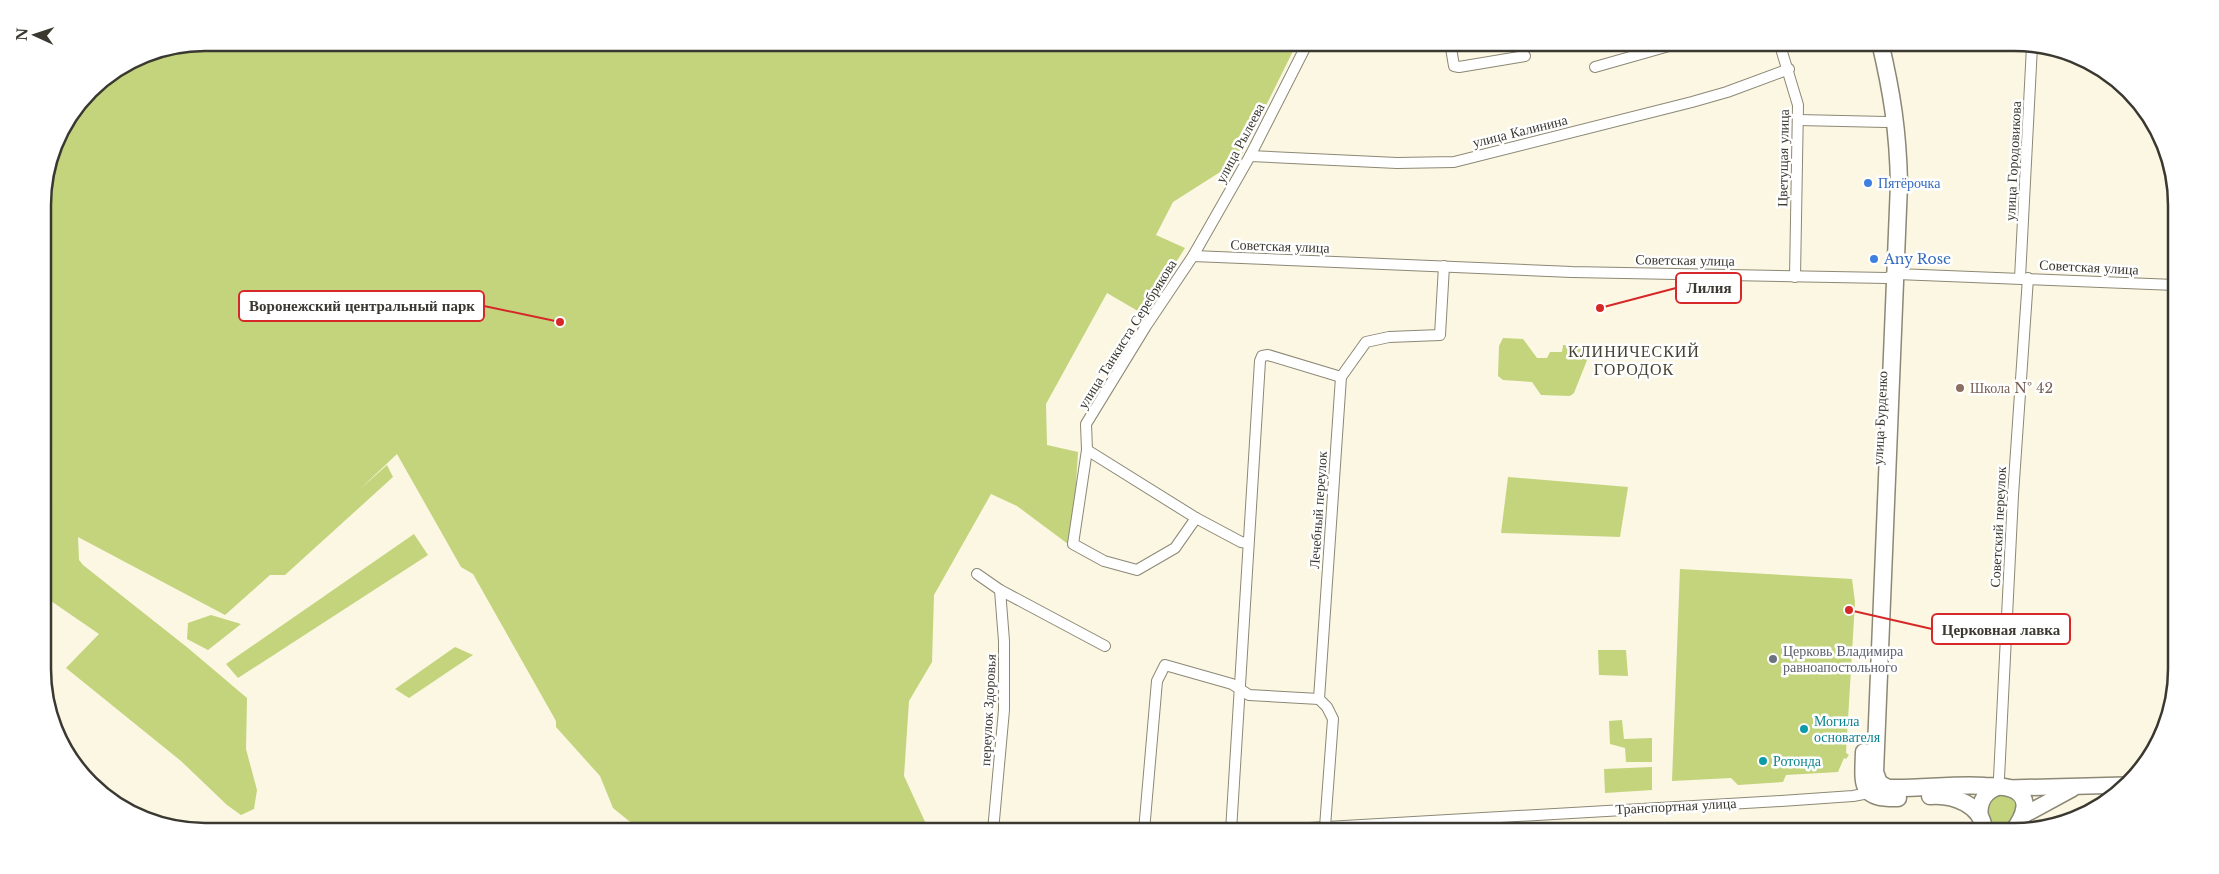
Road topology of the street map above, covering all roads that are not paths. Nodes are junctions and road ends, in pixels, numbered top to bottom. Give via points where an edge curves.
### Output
1 (1303, 51) edge
2 (1452, 51) edge
3 (1652, 51) edge
4 (1782, 51) edge
5 (1873, 51) edge
6 (1882, 51) edge
7 (2032, 53) edge
8 (1524, 56) dead end
9 (1595, 67) dead end
10 (1789, 69) junction
11 (1798, 120) junction
12 (1886, 122) junction
13 (1250, 156) junction
14 (1193, 256) junction
15 (1444, 266) junction
16 (1794, 276) junction
17 (1892, 276) junction
18 (2024, 278) junction
19 (2168, 285) edge
20 (1341, 378) junction
21 (1086, 450) junction
22 (1196, 518) junction
23 (1248, 543) junction
24 (977, 574) dead end
25 (1000, 590) junction
26 (1105, 646) dead end
27 (1238, 688) junction
28 (1319, 699) junction
29 (2003, 784) junction
30 (2114, 785) edge
31 (2076, 787) junction
32 (1877, 791) junction
33 (2024, 815) junction
34 (1145, 822) edge
35 (1231, 822) edge
36 (1325, 822) edge
37 (1396, 822) edge
38 (1983, 822) edge
39 (1986, 822) edge
40 (2019, 822) edge
41 (994, 823) edge

1 - 13 street, улица Рылеева
2 - 8 street via 1454,66 1459,67
3 - 9 street
4 - 10 street, Цветущая улица
5 - 12 main road, улица Бурденко
6 - 17 main road, улица Бурденко via 1898,140
7 - 18 street, улица Городовикова
10 - 11 street, Цветущая улица via 1798,105
10 - 13 street, улица Калинина via 1692,102 1454,162 1397,163
11 - 12 street
11 - 16 street, Цветущая улица
12 - 17 main road, улица Бурденко
13 - 14 street, улица Рылеева
14 - 15 street, Советская улица
14 - 21 street, улица Танкиста Серебрякова via 1086,424
15 - 16 street, Советская улица
15 - 20 street via 1440,335 1388,337 1366,342
16 - 17 street, Советская улица
17 - 18 street, Советская улица
17 - 32 main road, улица Бурденко via 1875,766
18 - 19 street, Советская улица
18 - 29 street, Советский переулок
20 - 23 street via 1268,355 1262,356
20 - 28 street, Лечебный переулок
21 - 22 street
21 - 22 street, улица Танкиста Серебрякова via 1073,544 1104,561 1137,570 1175,548
22 - 23 street via 1240,542
23 - 27 street
24 - 25 street
25 - 26 street
25 - 41 street, переулок Здоровья via 1004,710
27 - 28 street via 1249,695
27 - 34 street via 1165,666 1156,681
27 - 35 street
28 - 36 street via 1333,719
29 - 31 main road
29 - 32 main road
29 - 33 main road via 2022,799
29 - 39 main road via 1982,798
30 - 31 main road
31 - 33 main road
32 - 37 street, Транспортная улица
32 - 38 main road via 1885,798 1945,796 1965,803
33 - 40 main road

